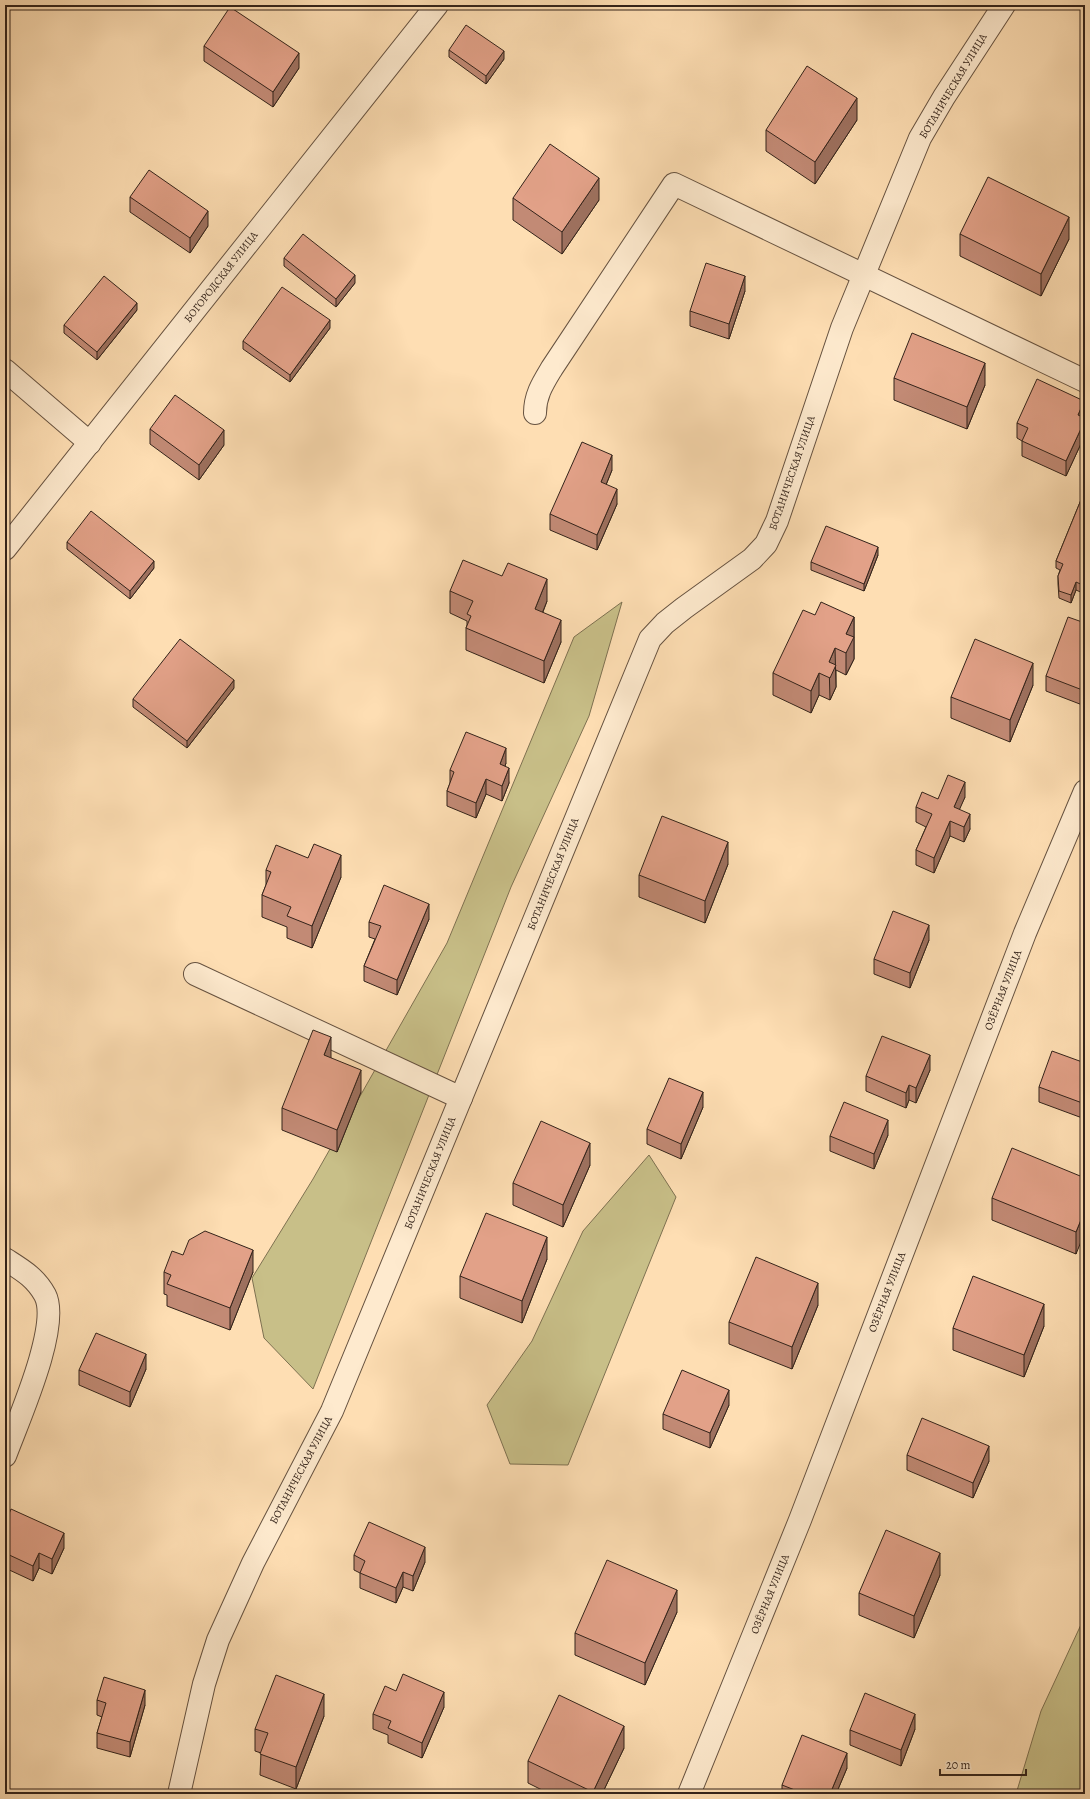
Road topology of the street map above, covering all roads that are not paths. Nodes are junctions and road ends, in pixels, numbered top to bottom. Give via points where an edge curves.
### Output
1 (437, 5) edge
2 (1004, 5) edge
3 (864, 274) junction
4 (5, 370) edge
5 (1085, 381) edge
6 (535, 413) dead end
7 (90, 443) junction
8 (5, 549) edge
9 (1085, 791) edge
10 (195, 974) dead end
11 (461, 1098) junction
12 (5, 1259) edge
13 (5, 1456) edge
14 (179, 1794) edge
15 (689, 1794) edge

1 - 7 street, БОГОРОДСКАЯ УЛИЦА
2 - 3 street, БОТАНИЧЕСКАЯ УЛИЦА via 920,138
3 - 5 street
3 - 6 street via 674,184 538,391
3 - 11 street, БОТАНИЧЕСКАЯ УЛИЦА via 842,328 777,521 766,544 752,559 665,623 650,639
4 - 7 street
7 - 8 street, БОГОРОДСКАЯ УЛИЦА
9 - 15 street, ОЗЁРНАЯ УЛИЦА via 1025,933 802,1513
10 - 11 street
11 - 14 street, БОТАНИЧЕСКАЯ УЛИЦА via 332,1410 253,1562 218,1640 204,1684
12 - 13 street via 35,1280 46,1297 49,1315 46,1338 32,1383

